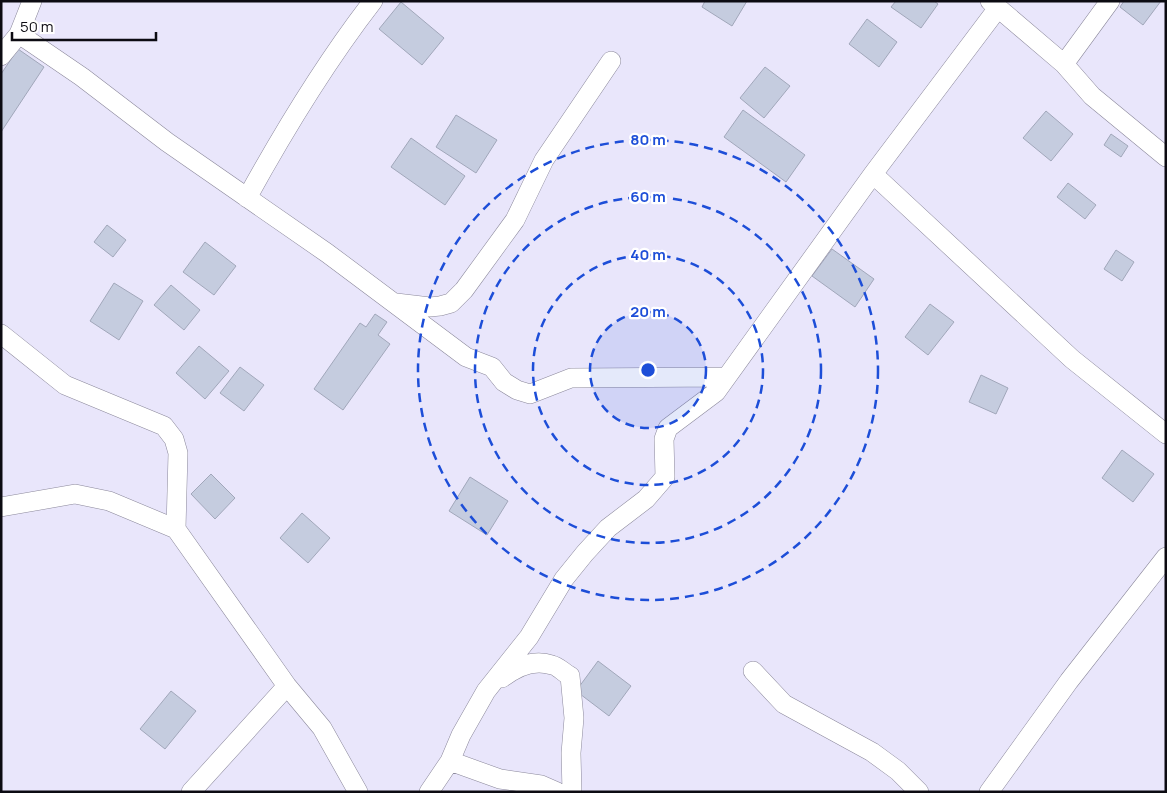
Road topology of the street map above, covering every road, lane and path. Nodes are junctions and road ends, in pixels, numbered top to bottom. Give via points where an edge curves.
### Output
1 (32, 1) edge
2 (373, 1) edge
3 (1110, 1) edge
4 (994, 5) edge
5 (19, 34) junction
6 (1, 56) edge
7 (611, 61) dead end
8 (1064, 64) junction
9 (1166, 157) edge
10 (873, 174) junction
11 (247, 198) junction
12 (395, 303) junction
13 (1, 334) edge
14 (726, 377) junction
15 (1166, 434) edge
16 (1, 507) edge
17 (176, 529) junction
18 (1166, 557) edge
19 (753, 671) dead end
20 (287, 686) junction
21 (486, 691) junction
22 (450, 762) junction
23 (191, 792) edge
24 (358, 792) edge
25 (429, 792) edge
26 (557, 792) edge
27 (572, 792) edge
28 (919, 792) edge
29 (989, 792) edge

1 - 5 street
2 - 11 street via 320,73
3 - 8 street
4 - 8 street
4 - 10 street
5 - 6 street
5 - 11 street
7 - 12 street via 544,160 515,220 464,290 451,303 440,306
8 - 9 street via 1092,96
10 - 14 street
10 - 15 street via 1072,359
11 - 12 street
12 - 14 street via 466,357 492,366 504,382 530,394 570,378
13 - 17 street via 65,385 164,426 174,439 178,453
14 - 21 street via 716,392 668,428 664,439 665,476 658,487 584,552 529,637
16 - 17 street via 75,494 109,501
17 - 20 street
18 - 29 street via 1068,681
19 - 28 street via 784,704 872,752
20 - 23 street
20 - 24 street via 322,728
21 - 22 street
21 - 27 street via 516,667 530,664 552,664 570,676 574,718 570,753
22 - 25 street
22 - 26 street via 500,779 541,785

